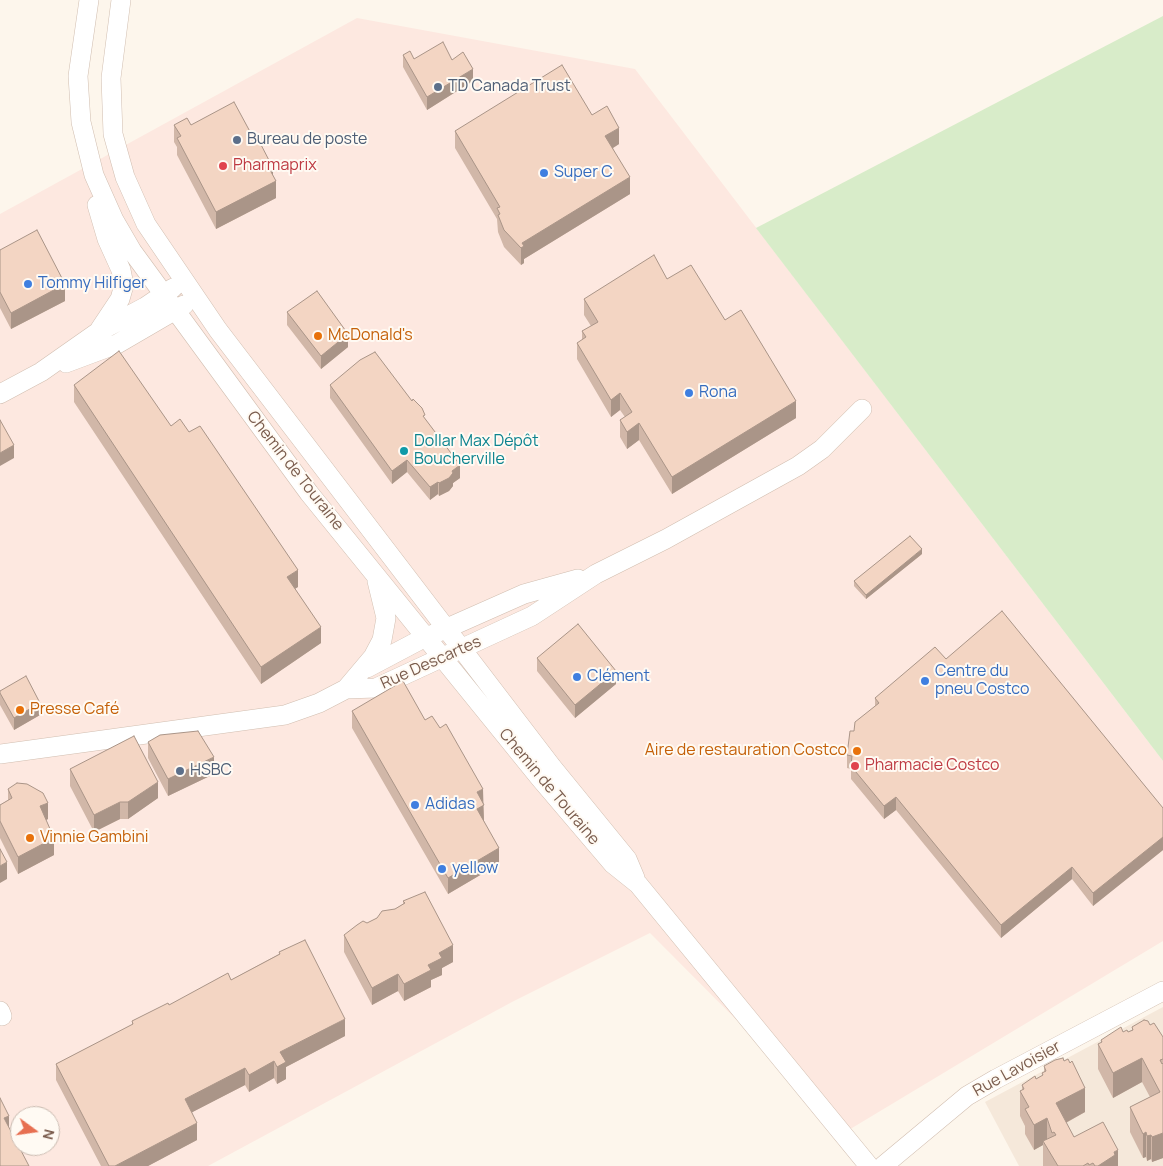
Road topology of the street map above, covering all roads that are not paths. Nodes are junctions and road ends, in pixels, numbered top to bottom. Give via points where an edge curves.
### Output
1 (89, 0) edge
2 (121, 0) edge
3 (85, 143) junction
4 (184, 280) junction
5 (164, 295) junction
6 (195, 297) junction
7 (175, 311) junction
8 (98, 332) junction
9 (42, 372) junction
10 (0, 394) edge
11 (862, 409) dead end
12 (374, 571) junction
13 (596, 574) junction
14 (446, 629) junction
15 (428, 637) junction
16 (462, 648) junction
17 (443, 656) junction
18 (360, 672) junction
19 (346, 689) junction
20 (0, 754) edge
21 (638, 884) junction
22 (1163, 991) edge
23 (869, 1166) edge
24 (883, 1166) edge

1 - 3 street, Chemin de Touraine via 77,88
2 - 4 street, Chemin de Touraine via 111,78 116,147 138,211
3 - 5 street, Chemin de Touraine via 94,175 114,220
3 - 8 street via 99,214 124,285 116,306
4 - 5 street
4 - 6 street, Chemin de Touraine
5 - 7 street, Chemin de Touraine
5 - 8 street
6 - 7 street
6 - 14 street, Chemin de Touraine
7 - 9 street via 117,344
7 - 12 street, Chemin de Touraine via 310,494
8 - 9 street
9 - 10 street
11 - 13 street, Rue Descartes via 822,449 798,466
12 - 15 street, Chemin de Touraine
12 - 18 street via 385,608 385,625 378,649
13 - 14 street, Rue Descartes via 524,594
13 - 16 street, Rue Descartes via 532,616
14 - 15 street, Rue Descartes
14 - 16 street, Chemin de Touraine
15 - 17 street, Chemin de Touraine
15 - 18 street, Rue Descartes
16 - 17 street, Rue Descartes
16 - 21 street, Chemin de Touraine via 627,859
17 - 19 street, Rue Descartes via 376,688
17 - 21 street, Chemin de Touraine via 613,864
18 - 19 street, Rue Descartes
19 - 20 street via 310,708 285,715
21 - 23 street, Chemin de Touraine
22 - 24 street, Rue Lavoisier via 967,1096

